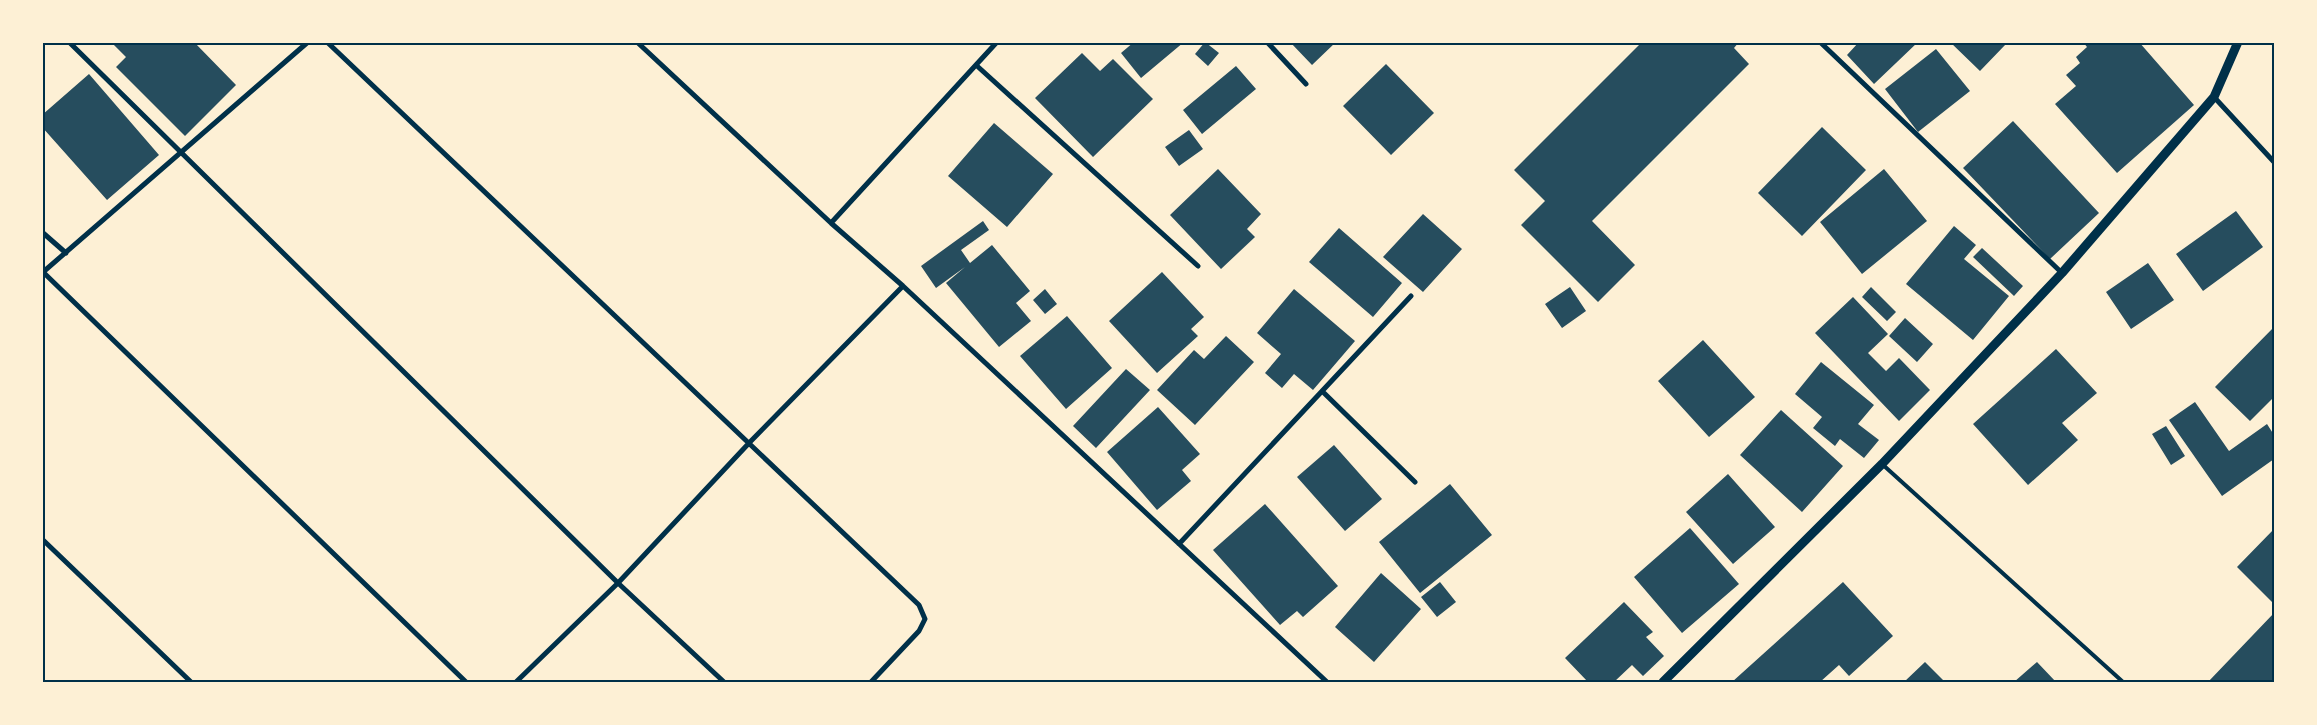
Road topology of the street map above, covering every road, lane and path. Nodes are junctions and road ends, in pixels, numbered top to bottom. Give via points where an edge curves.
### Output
1 (70, 42) edge
2 (308, 42) edge
3 (328, 42) edge
4 (637, 42) edge
5 (997, 42) edge
6 (1267, 42) edge
7 (1820, 42) edge
8 (2238, 42) edge
9 (976, 65) junction
10 (1306, 84) dead end
11 (2214, 97) junction
12 (182, 152) junction
13 (2274, 162) edge
14 (831, 223) junction
15 (42, 232) edge
16 (66, 253) junction
17 (1198, 266) dead end
18 (43, 273) edge
19 (2062, 273) junction
20 (903, 286) junction
21 (1411, 296) dead end
22 (1322, 391) junction
23 (750, 442) junction
24 (1882, 464) junction
25 (1414, 482) dead end
26 (42, 539) edge
27 (1179, 544) junction
28 (618, 582) junction
29 (191, 682) edge
30 (466, 682) edge
31 (516, 682) edge
32 (724, 682) edge
33 (871, 682) edge
34 (1327, 682) edge
35 (1663, 682) edge
36 (2123, 682) edge

1 - 12 street
2 - 12 street
3 - 23 street
4 - 14 street
5 - 9 street
6 - 10 street
7 - 19 street
8 - 11 street
9 - 14 street
9 - 17 street
11 - 13 street
11 - 19 street
12 - 16 street
12 - 28 street
14 - 20 street
15 - 16 street
16 - 18 street
18 - 30 street
19 - 24 street
20 - 23 street
20 - 27 street
21 - 22 street
22 - 25 street
22 - 27 street
23 - 28 street
23 - 33 street via 919,605 925,619 919,631
24 - 35 street
24 - 36 lane
26 - 29 street
27 - 34 street
28 - 31 street
28 - 32 street

